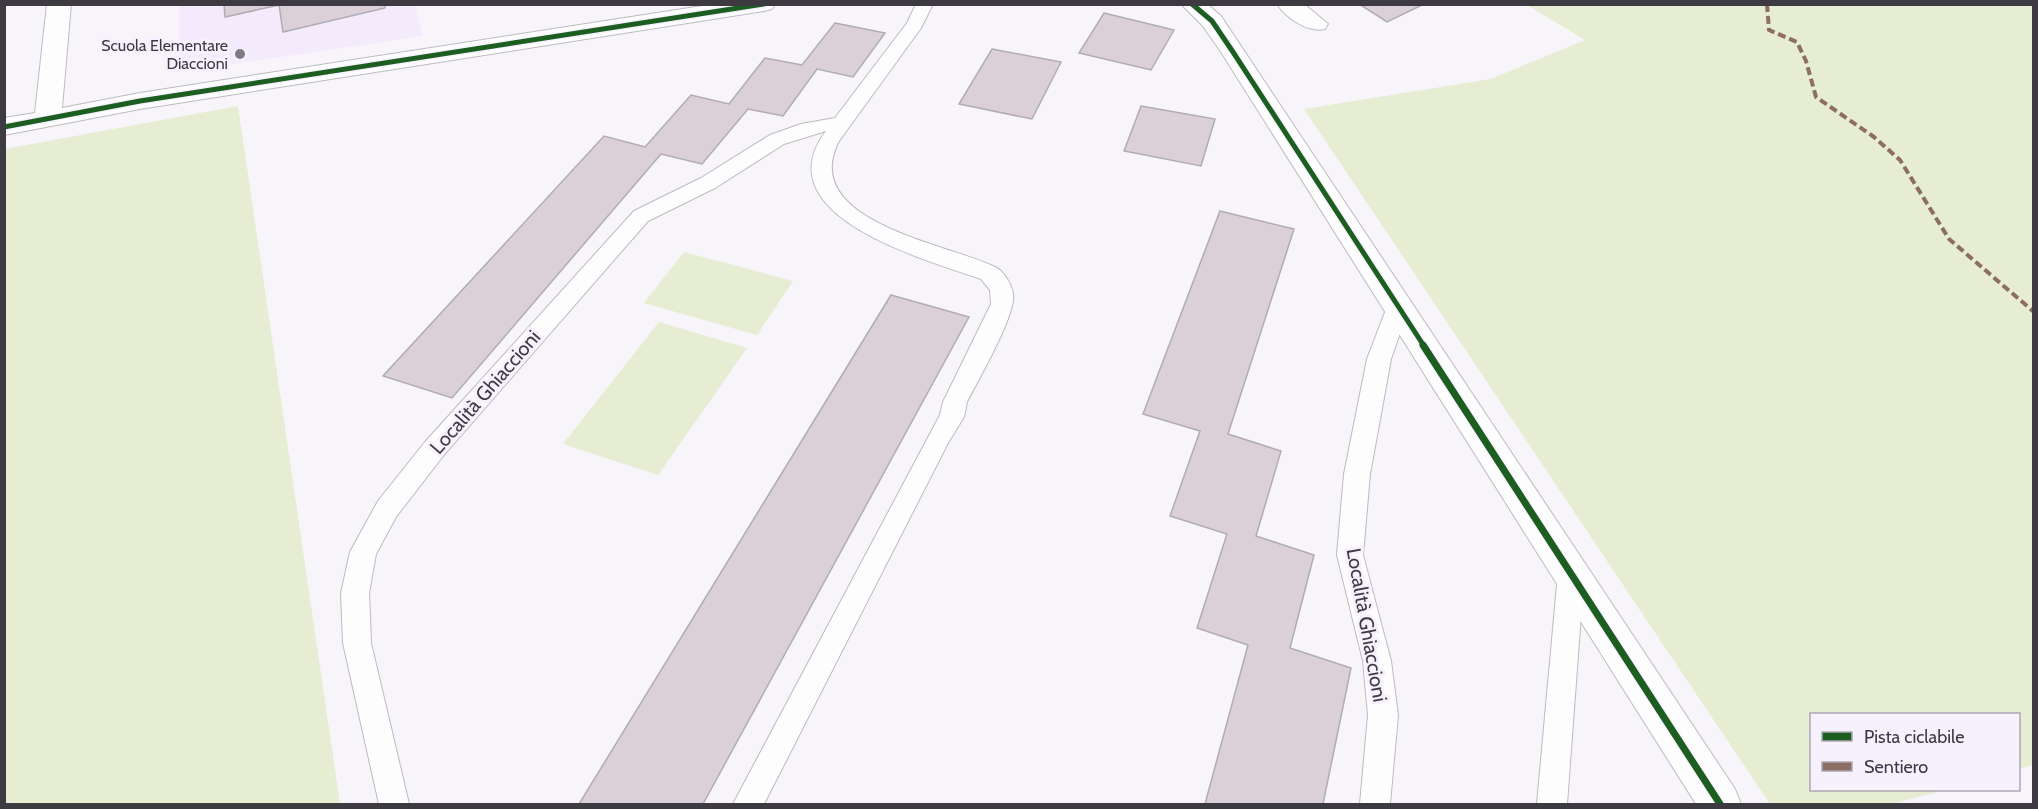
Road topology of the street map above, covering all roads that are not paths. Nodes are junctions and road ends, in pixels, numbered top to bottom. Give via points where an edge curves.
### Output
1 (59, 4) edge
2 (925, 4) edge
3 (1192, 4) edge
4 (1288, 4) edge
5 (747, 6) edge
6 (1316, 24) dead end
7 (48, 118) junction
8 (841, 124) junction
9 (4, 127) edge
10 (1398, 308) junction
11 (1571, 574) junction
12 (394, 804) edge
13 (748, 804) edge
14 (1375, 804) edge
15 (1552, 804) edge
16 (1720, 804) edge

1 - 7 street
2 - 8 lane via 915,24
3 - 10 street via 1212,21
4 - 6 street
5 - 7 street
7 - 9 street
8 - 12 lane, Località Ghiaccioni via 805,128 779,138 708,183 641,216 434,449 387,509 363,552 355,593 357,643
8 - 13 lane via 820,160 832,199 851,218 881,234 990,273 999,281 1004,296 1002,310 955,402 952,417
10 - 11 street
10 - 14 lane, Località Ghiaccioni via 1379,359 1357,474 1350,555 1377,661 1383,715
11 - 15 lane
11 - 16 street

